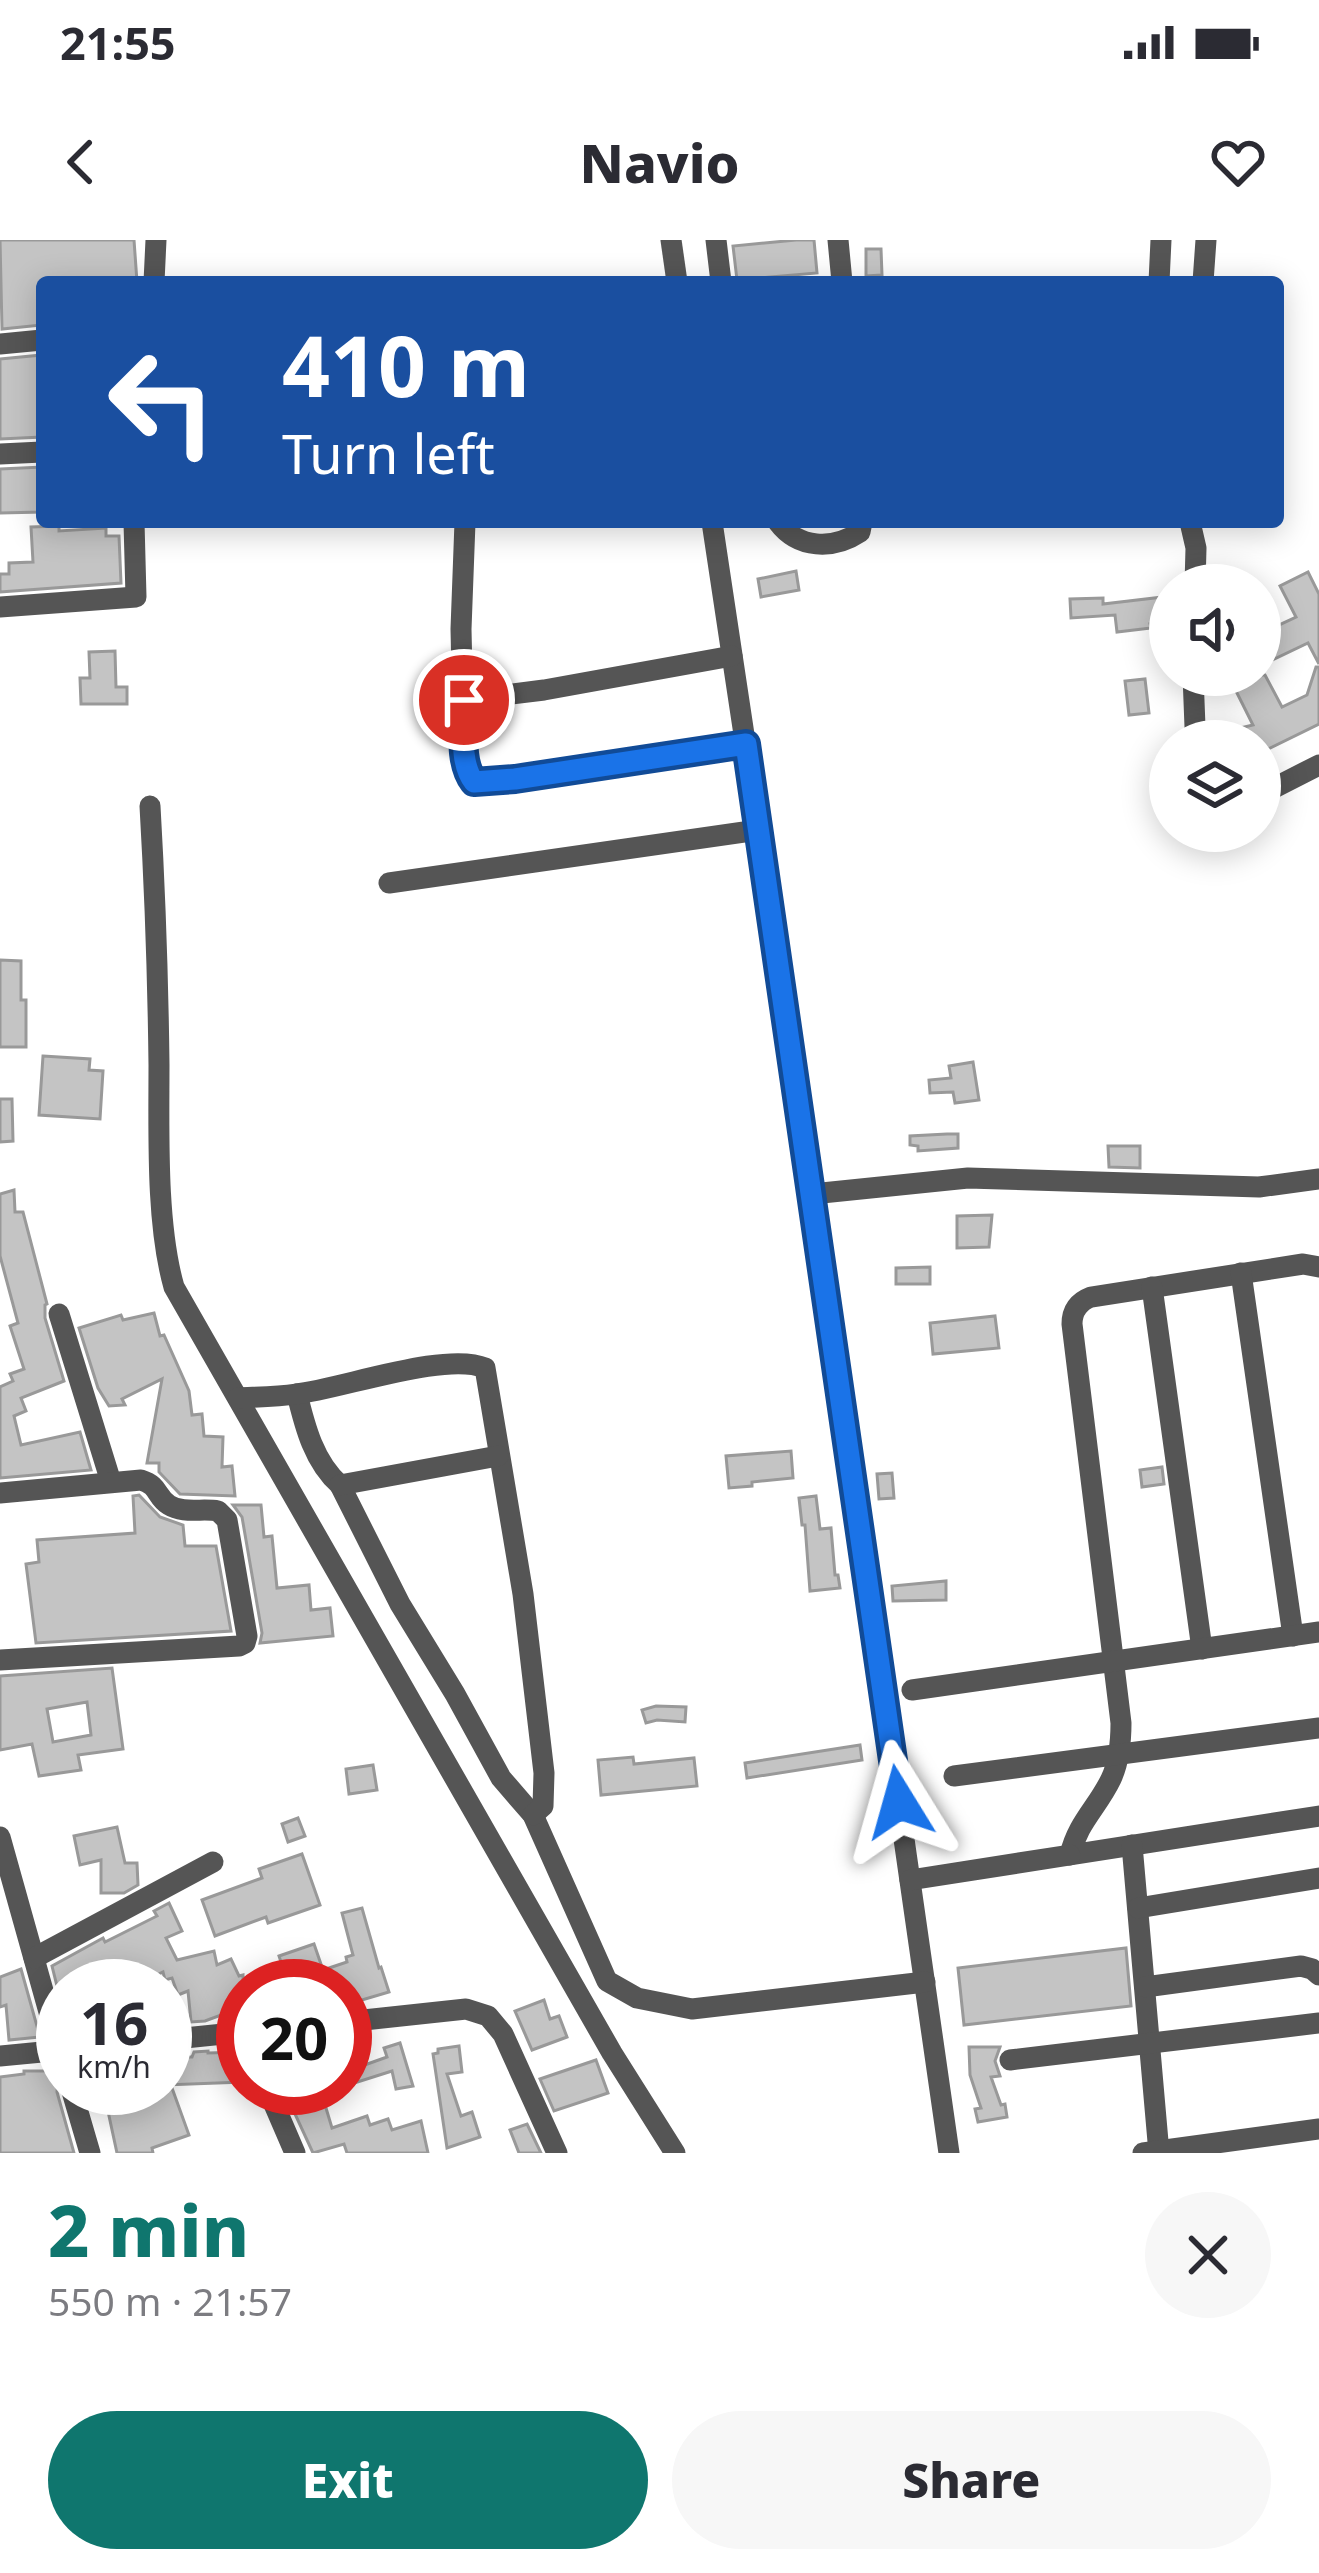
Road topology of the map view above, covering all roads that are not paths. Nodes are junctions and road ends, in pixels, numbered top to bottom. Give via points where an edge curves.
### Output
1 (156, 240) edge
2 (671, 240) edge
3 (716, 240) edge
4 (838, 240) edge
5 (1161, 240) edge
6 (1206, 240) edge
7 (154, 276) edge
8 (676, 276) edge
9 (720, 276) edge
10 (841, 276) edge
11 (1160, 276) edge
12 (1203, 276) edge
13 (36, 341) edge
14 (0, 344) edge
15 (36, 452) edge
16 (0, 454) edge
17 (134, 528) edge
18 (465, 528) edge
19 (713, 528) edge
20 (782, 528) edge
21 (861, 528) edge
22 (1191, 528) edge
23 (1196, 564) edge
24 (0, 608) edge
25 (732, 656) junction
26 (464, 700) junction
27 (746, 744) junction
28 (1319, 765) edge
29 (1281, 784) edge
30 (150, 806) dead end
31 (758, 830) junction
32 (389, 883) dead end
33 (1319, 1179) edge
34 (812, 1194) junction
35 (1319, 1267) edge
36 (1241, 1273) junction
37 (1152, 1288) junction
38 (59, 1314) dead end
39 (297, 1394) junction
40 (238, 1398) junction
41 (498, 1456) junction
42 (111, 1482) junction
43 (340, 1486) junction
44 (0, 1493) edge
45 (1319, 1632) edge
46 (1294, 1636) junction
47 (1202, 1648) junction
48 (0, 1660) edge
49 (1115, 1661) junction
50 (912, 1690) dead end
51 (1319, 1728) edge
52 (1118, 1754) junction
53 (954, 1776) dead end
54 (533, 1816) junction
55 (1319, 1816) edge
56 (0, 1837) edge
57 (1132, 1845) junction
58 (1070, 1855) junction
59 (213, 1862) dead end
60 (1319, 1878) edge
61 (910, 1880) junction
62 (1138, 1908) junction
63 (34, 1958) junction
64 (36, 1965) edge
65 (1319, 1975) edge
66 (925, 1982) junction
67 (1145, 1987) junction
68 (372, 2018) edge
69 (1319, 2023) edge
70 (1150, 2043) junction
71 (36, 2055) edge
72 (0, 2056) edge
73 (1010, 2060) dead end
74 (79, 2115) edge
75 (278, 2115) edge
76 (1319, 2129) edge
77 (1154, 2152) edge
78 (90, 2153) edge
79 (295, 2153) edge
80 (557, 2153) edge
81 (675, 2153) edge
82 (950, 2153) edge

1 - 7 street
2 - 8 street
3 - 9 street
4 - 10 street
5 - 11 street
6 - 12 street
13 - 14 street
15 - 16 street
17 - 24 street via 136,597
18 - 26 street
19 - 25 street
20 - 21 street via 821,544 847,541
22 - 23 street
25 - 26 street
25 - 27 street
26 - 27 street via 464,762 474,782
27 - 31 street
28 - 29 street
30 - 40 street via 167,1262
31 - 32 street
31 - 34 street
33 - 34 street via 1259,1187 968,1178
34 - 61 street
35 - 36 street
36 - 37 street
36 - 46 street
37 - 47 street
37 - 49 street via 1091,1297 1072,1318
38 - 42 street
39 - 40 street
39 - 41 street via 476,1364 485,1368
39 - 43 street via 307,1436
40 - 81 street
41 - 43 street
41 - 54 street via 544,1773 543,1806
42 - 44 street
42 - 48 street via 147,1481 176,1508 223,1515 245,1642
43 - 54 street via 501,1778
45 - 46 street
46 - 47 street
47 - 49 street
49 - 50 street
49 - 52 street
51 - 52 street
52 - 53 street
52 - 58 street
54 - 66 street via 607,1981 637,1998 692,2008
55 - 57 street
56 - 63 street
57 - 58 street
57 - 62 street
58 - 61 street
59 - 63 street
60 - 62 street
61 - 66 street
62 - 67 street
63 - 64 street
65 - 67 street via 1301,1966
66 - 82 street
67 - 70 street
68 - 80 street via 466,2009 488,2016
69 - 70 street
70 - 73 street
70 - 77 street
71 - 72 street
74 - 78 street
75 - 79 street
76 - 77 street

